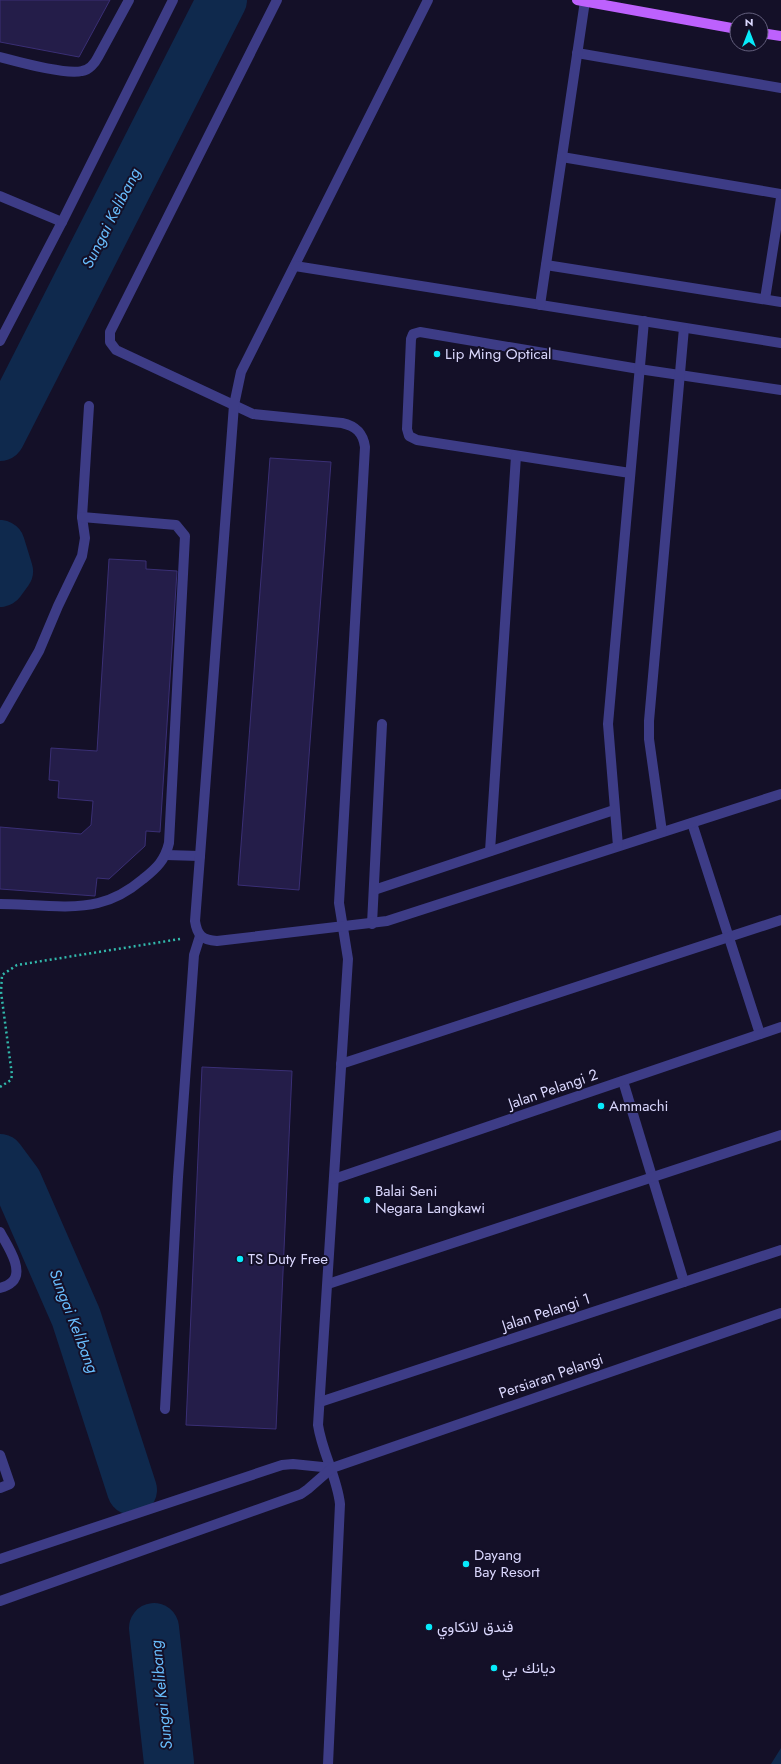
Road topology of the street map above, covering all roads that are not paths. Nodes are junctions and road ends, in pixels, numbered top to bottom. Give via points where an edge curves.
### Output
1 (129, 0) edge
2 (173, 0) edge
3 (277, 0) edge
4 (428, 0) edge
5 (581, 1) edge
6 (729, 28) edge
7 (769, 34) edge
8 (781, 36) edge
9 (577, 53) junction
10 (0, 58) edge
11 (781, 88) edge
12 (562, 158) junction
13 (781, 194) edge
14 (0, 196) edge
15 (781, 198) edge
16 (62, 222) junction
17 (546, 265) junction
18 (295, 266) junction
19 (765, 299) junction
20 (781, 302) edge
21 (540, 305) junction
22 (644, 321) junction
23 (684, 328) junction
24 (0, 341) edge
25 (781, 343) edge
26 (639, 369) junction
27 (680, 375) junction
28 (781, 390) edge
29 (234, 405) junction
30 (89, 406) dead end
31 (516, 456) junction
32 (630, 473) junction
33 (82, 517) junction
34 (0, 719) edge
35 (382, 724) dead end
36 (781, 794) edge
37 (614, 810) junction
38 (692, 822) junction
39 (662, 832) junction
40 (618, 846) junction
41 (490, 851) junction
42 (166, 855) junction
43 (200, 856) junction
44 (374, 890) junction
45 (0, 904) edge
46 (781, 920) edge
47 (372, 924) junction
48 (343, 928) junction
49 (200, 936) junction
50 (729, 937) junction
51 (781, 1027) edge
52 (760, 1034) junction
53 (341, 1064) junction
54 (623, 1081) junction
55 (781, 1135) edge
56 (652, 1178) junction
57 (334, 1179) junction
58 (0, 1232) edge
59 (781, 1250) edge
60 (684, 1282) junction
61 (328, 1284) junction
62 (0, 1288) edge
63 (781, 1313) edge
64 (320, 1402) junction
65 (165, 1409) dead end
66 (0, 1455) edge
67 (332, 1468) junction
68 (0, 1488) edge
69 (0, 1559) edge
70 (0, 1601) edge
71 (328, 1764) edge

1 - 10 street via 95,63 84,71 71,73
2 - 16 street
3 - 29 street via 110,332 110,342 116,350
4 - 18 street
5 - 6 main road
5 - 9 street
7 - 8 main road
9 - 11 street
9 - 12 street
12 - 13 street
12 - 17 street
14 - 16 street
15 - 19 street
16 - 24 street
17 - 19 street
17 - 21 street
18 - 21 street
18 - 29 street via 241,372
19 - 20 street
21 - 22 street
22 - 23 street
22 - 26 street
23 - 25 street
23 - 27 street
26 - 27 street
26 - 31 street via 420,332 414,334 411,339 407,429 409,436 417,440
26 - 32 street
27 - 28 street
27 - 39 street via 649,721 649,740
29 - 43 street
29 - 48 street via 265,417 347,424 358,430 364,438 339,903
30 - 33 street
31 - 32 street
31 - 41 street
32 - 37 street via 608,724
33 - 34 street via 85,538 82,556 39,651
33 - 42 street via 176,525 185,536 169,843
35 - 44 street
36 - 38 street
37 - 40 street
37 - 41 street
38 - 39 street
38 - 50 street
39 - 40 street
40 - 47 street
41 - 44 street
42 - 43 street
42 - 45 street via 155,870 129,890 98,903 78,906
43 - 49 street via 195,921
44 - 47 street
46 - 50 street
47 - 48 street
48 - 49 street via 217,941
48 - 53 street via 348,959
49 - 65 street via 193,963
50 - 52 street
50 - 53 street
51 - 52 street, Jalan Pelangi 2
52 - 54 street, Jalan Pelangi 2
53 - 57 street
54 - 56 street
54 - 57 street, Jalan Pelangi 2
55 - 56 street
56 - 60 street
56 - 61 street
57 - 61 street
58 - 62 street via 16,1264 17,1273 12,1282
59 - 60 street, Jalan Pelangi 1
60 - 64 street, Jalan Pelangi 1
61 - 64 street
63 - 67 street, Persiaran Pelangi
64 - 67 street via 320,1438
66 - 68 street via 10,1484
67 - 69 street via 282,1465
67 - 70 street via 301,1494
67 - 71 street via 340,1504

